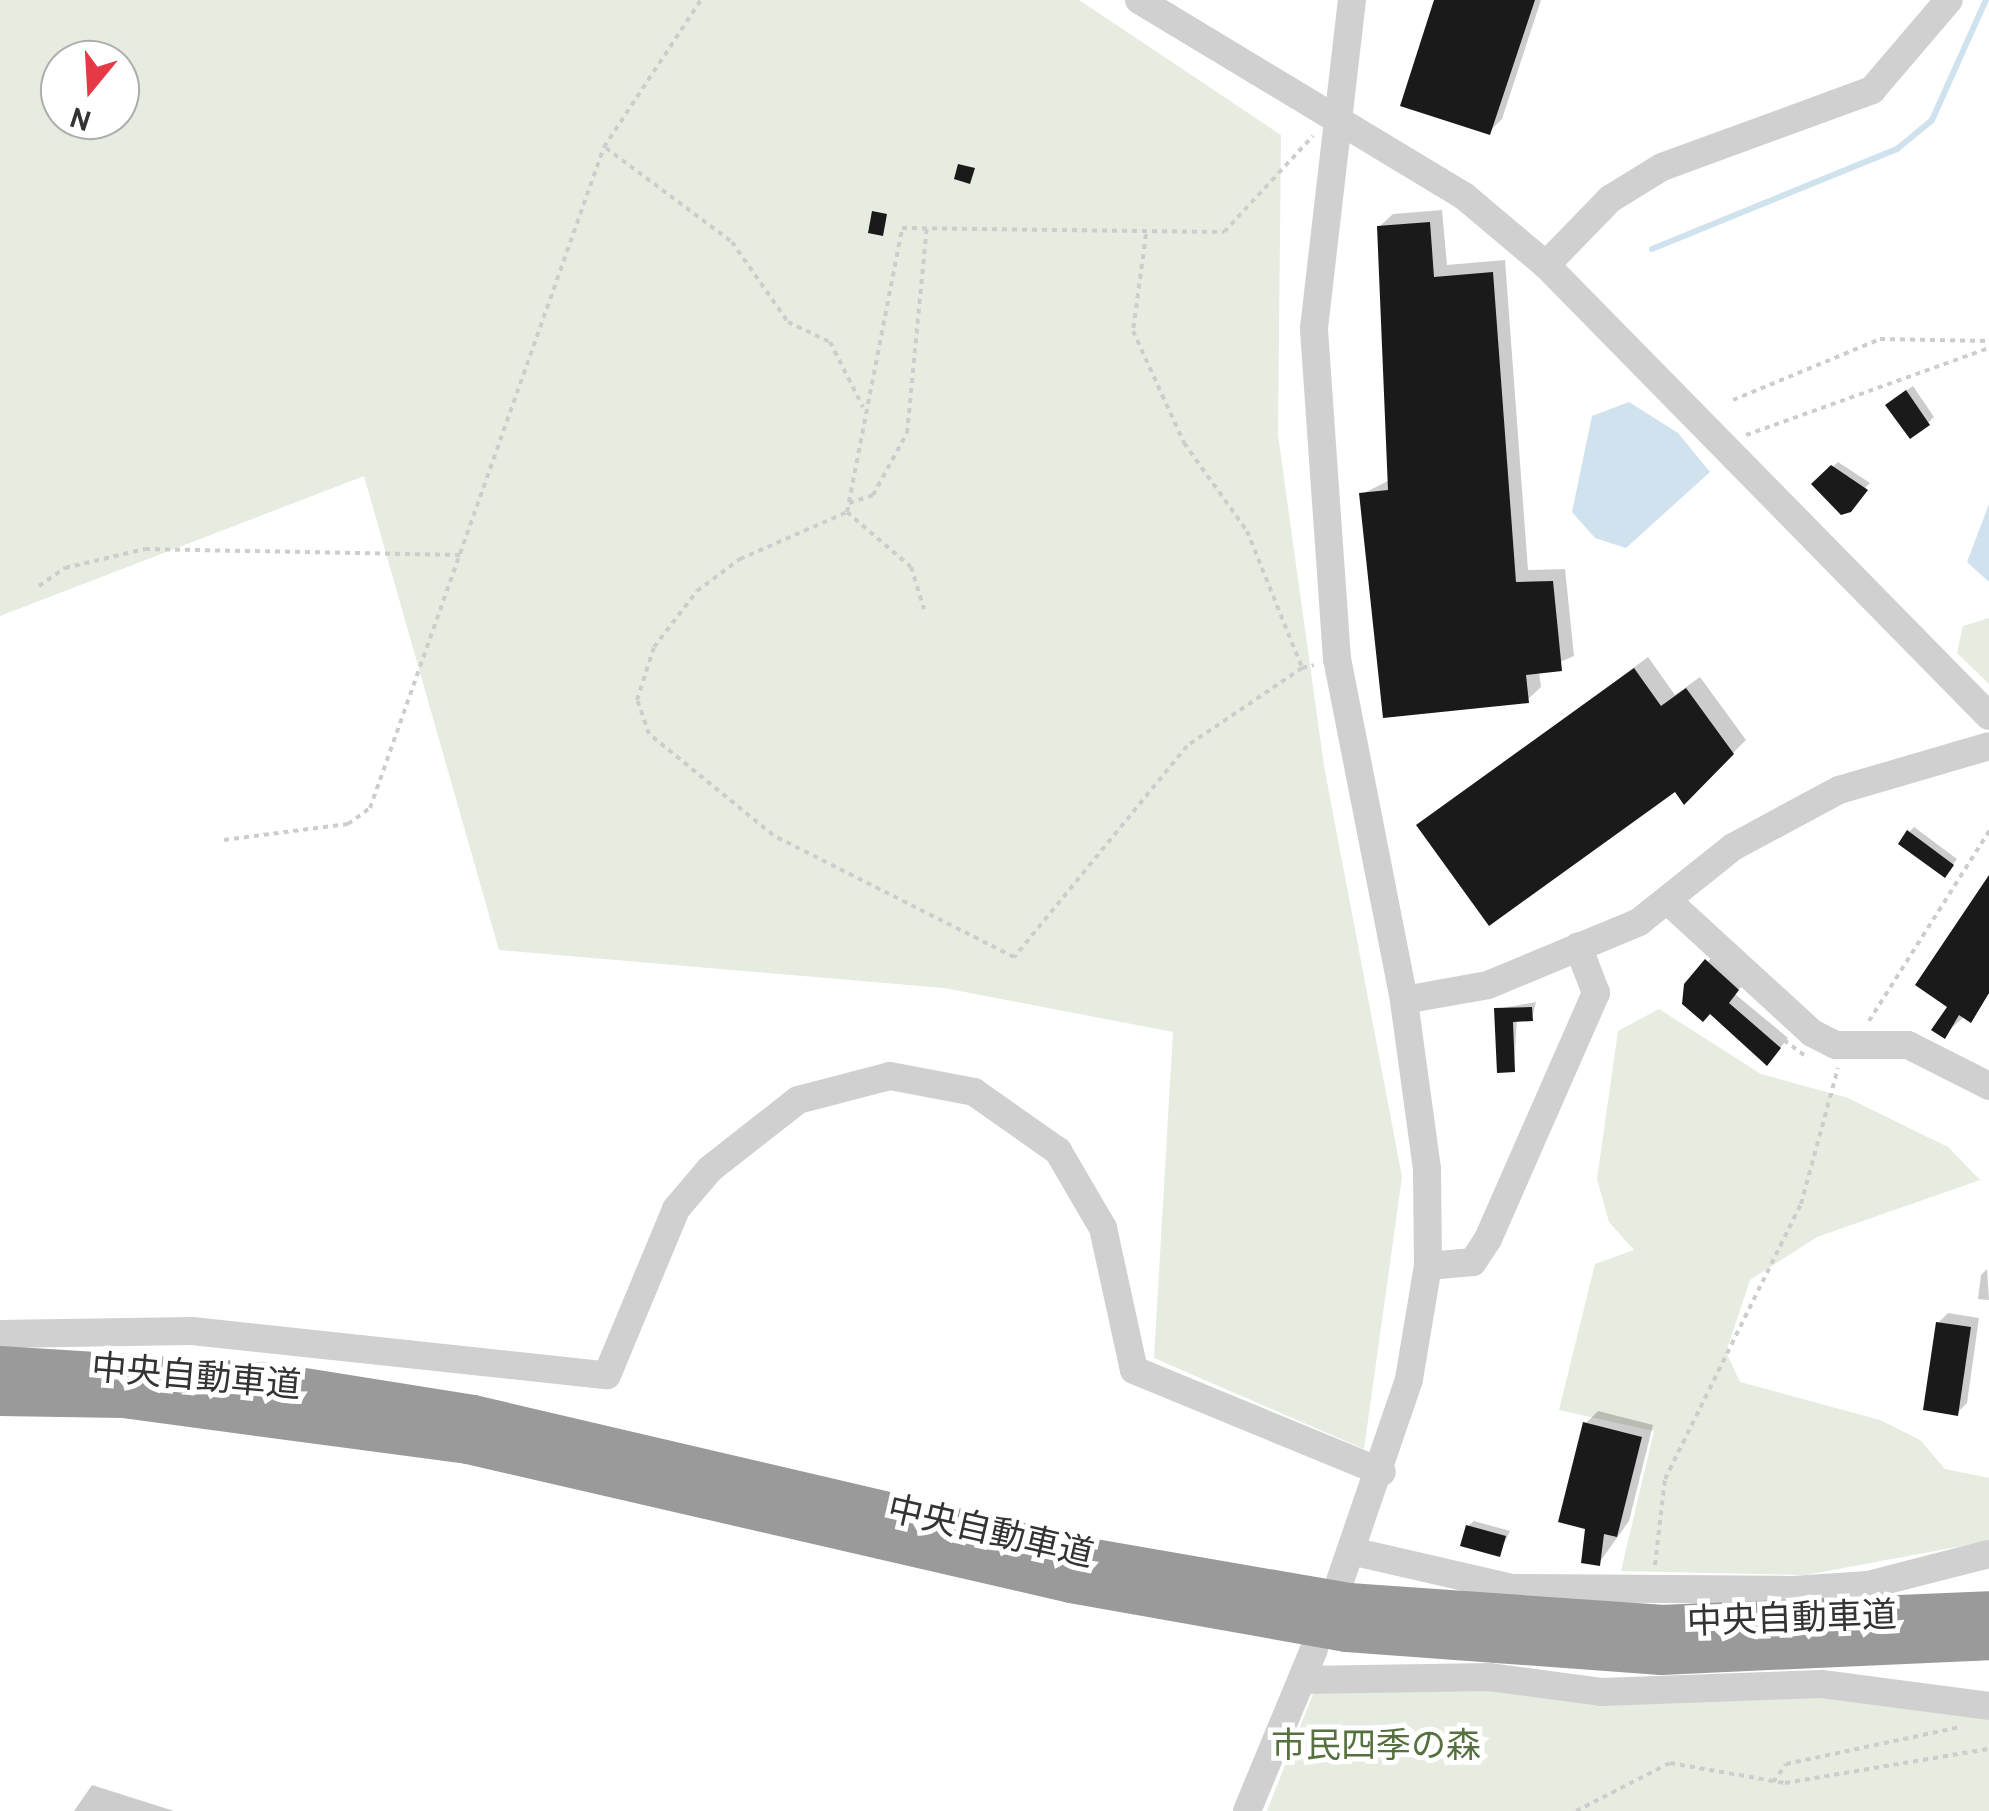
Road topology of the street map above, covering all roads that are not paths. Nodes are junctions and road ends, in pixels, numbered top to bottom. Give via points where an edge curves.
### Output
1 (1139, 0) edge
2 (1352, 0) edge
3 (1949, 0) edge
4 (1334, 114) junction
5 (1546, 265) junction
6 (1989, 716) edge
7 (1989, 746) edge
8 (1668, 900) junction
9 (1578, 946) junction
10 (1404, 1000) junction
11 (1989, 1086) edge
12 (1428, 1266) junction
13 (0, 1334) edge
14 (0, 1366) edge
15 (0, 1396) edge
16 (1382, 1472) junction
17 (1351, 1551) junction
18 (1989, 1554) edge
19 (1340, 1581) dead end
20 (1989, 1611) edge
21 (1989, 1640) edge
22 (1314, 1649) dead end
23 (1302, 1680) junction
24 (1981, 1716) edge
25 (1247, 1811) edge

1 - 4 street
2 - 4 street
3 - 5 street via 1872,90 1662,167 1610,199
4 - 5 street via 1464,196
4 - 10 street via 1314,328 1338,659
5 - 6 street
7 - 8 street via 1839,790 1733,846
8 - 9 street
8 - 11 street via 1812,1033 1851,1044 1908,1045
9 - 10 street via 1488,985
9 - 12 street via 1596,993 1488,1238 1473,1262
10 - 12 street via 1427,1168
12 - 16 street
13 - 16 street via 192,1331 607,1375 676,1209 710,1170 798,1100 890,1076 974,1092 1058,1151 1103,1228 1134,1370
14 - 20 highway, 中央自動車道 via 254,1381 473,1415 1077,1556 1350,1603 1660,1625
15 - 21 highway, 中央自動車道 via 234,1409 468,1444 1071,1584 1346,1632 1661,1655
16 - 17 street
17 - 18 street via 1513,1588 1831,1590
17 - 19 street
22 - 23 street
23 - 24 street via 1488,1677 1601,1692 1822,1684
23 - 25 street

